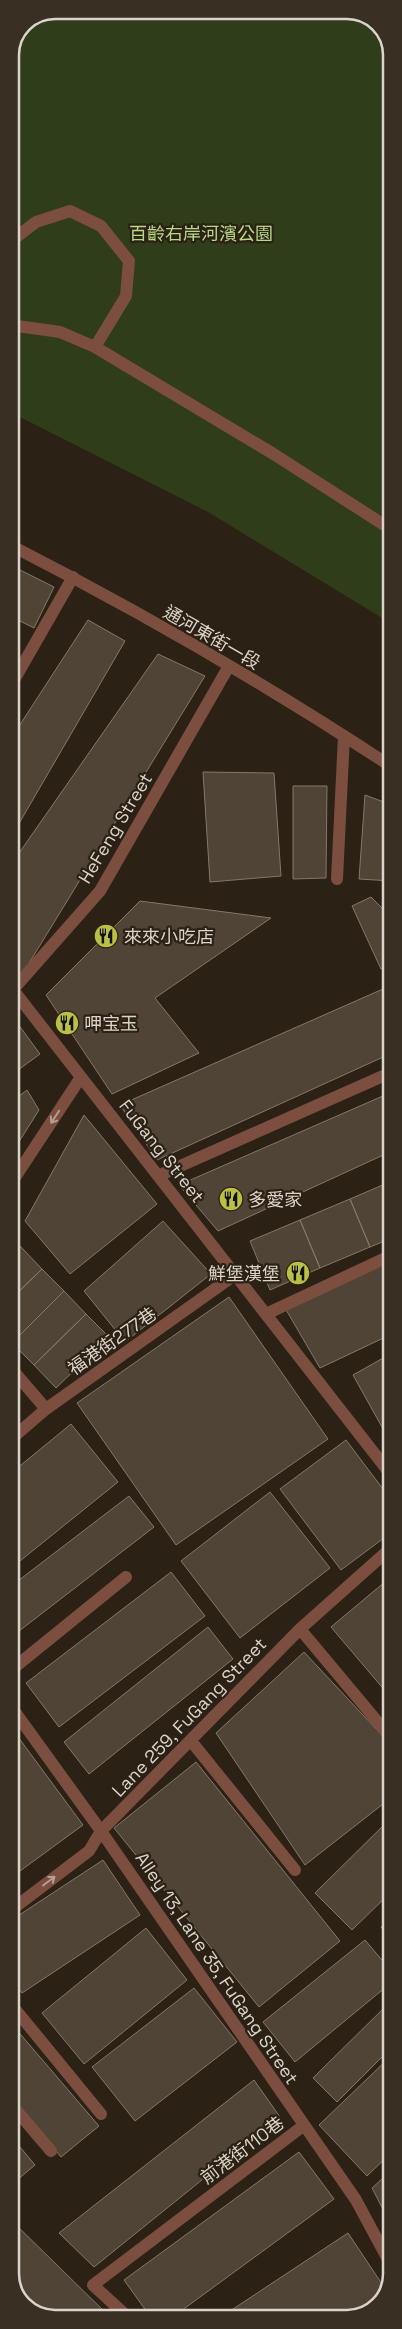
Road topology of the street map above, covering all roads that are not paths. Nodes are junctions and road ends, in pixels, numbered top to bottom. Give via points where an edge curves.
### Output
1 (19, 235) edge
2 (19, 326) edge
3 (95, 347) junction
4 (383, 524) edge
5 (19, 550) edge
6 (73, 577) junction
7 (229, 666) junction
8 (19, 671) edge
9 (344, 736) junction
10 (383, 761) edge
11 (336, 879) dead end
12 (19, 984) edge
13 (19, 1001) edge
14 (81, 1076) junction
15 (383, 1076) edge
16 (19, 1171) edge
17 (160, 1175) junction
18 (383, 1259) edge
19 (236, 1274) junction
20 (266, 1314) junction
21 (19, 1378) edge
22 (46, 1409) junction
23 (19, 1432) edge
24 (383, 1464) edge
25 (383, 1555) edge
26 (126, 1577) dead end
27 (300, 1629) junction
28 (19, 1663) edge
29 (19, 1717) edge
30 (383, 1728) edge
31 (191, 1741) junction
32 (101, 1831) junction
33 (295, 1870) dead end
34 (19, 1904) edge
35 (19, 2014) edge
36 (19, 2114) edge
37 (102, 2114) dead end
38 (303, 2126) junction
39 (51, 2151) dead end
40 (383, 2250) edge
41 (120, 2310) edge

1 - 3 street via 36,222 70,211 101,226 129,261 126,296
2 - 3 street via 60,332
3 - 4 street
5 - 6 street, 通河東街一段
6 - 7 street, 通河東街一段
6 - 8 street
7 - 9 street, 通河東街一段
7 - 12 street, HeFeng Street via 100,892
9 - 10 street, 通河東街一段
9 - 11 street
13 - 14 street, FuGang Street
14 -> 16 street
14 - 17 street, FuGang Street
15 - 17 street
17 - 19 street, FuGang Street
18 - 20 street
19 - 20 street, FuGang Street
19 - 22 street, 福港街277巷
20 - 24 street, FuGang Street
21 - 22 street
22 - 23 street, 福港街277巷
25 - 27 street, Lane 259, FuGang Street
26 - 28 street
27 - 30 street
27 - 31 street, Lane 259, FuGang Street
29 - 32 street, Alley 13, Lane 35, FuGang Street
31 - 32 street, Lane 259, FuGang Street
31 - 33 street
34 -> 32 street, Lane 259, FuGang Street via 89,1851
32 - 38 street, Alley 13, Lane 35, FuGang Street
35 - 37 street
36 - 39 street
38 - 40 street, 前港街110巷 via 356,2200
38 - 41 street, 前港街110巷 via 93,2285

